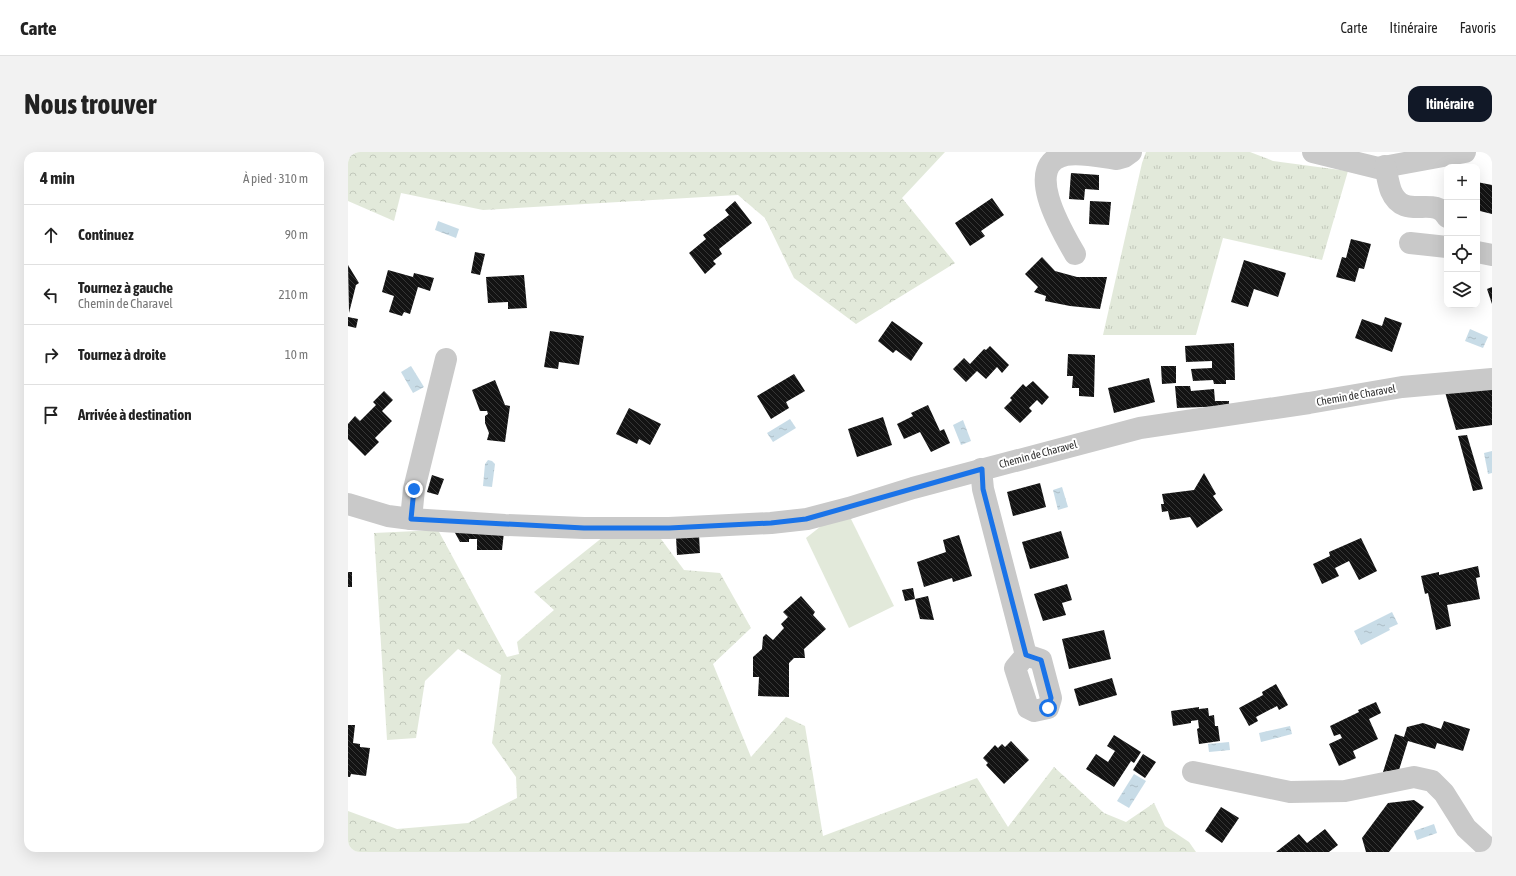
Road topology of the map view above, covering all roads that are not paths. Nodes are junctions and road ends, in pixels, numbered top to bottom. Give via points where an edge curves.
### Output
1 (1131, 152) edge
2 (1313, 152) edge
3 (1466, 152) edge
4 (1385, 166) junction
5 (1444, 212) edge
6 (1410, 243) dead end
7 (1444, 247) edge
8 (1480, 253) edge
9 (1075, 254) dead end
10 (1492, 255) edge
11 (446, 359) dead end
12 (1492, 379) edge
13 (982, 469) junction
14 (348, 504) edge
15 (411, 519) junction
16 (1026, 655) dead end
17 (1193, 772) dead end
18 (1492, 852) edge

1 - 9 street via 1118,159 1067,155 1058,158 1046,170 1045,184 1055,218
2 - 4 street via 1378,168
3 - 4 street
4 - 5 street via 1391,190 1398,202 1409,207 1436,207
6 - 7 street
8 - 10 street
11 - 15 street via 414,489
12 - 13 street, Chemin de Charavel via 1402,387 1140,428
13 - 15 street, Chemin de Charavel via 806,519 771,523 669,528 584,528
13 - 16 street via 983,489
14 - 15 street, Chemin de Charavel via 388,516
17 - 18 street via 1290,792 1345,791 1414,776 1432,781 1444,793 1466,828

